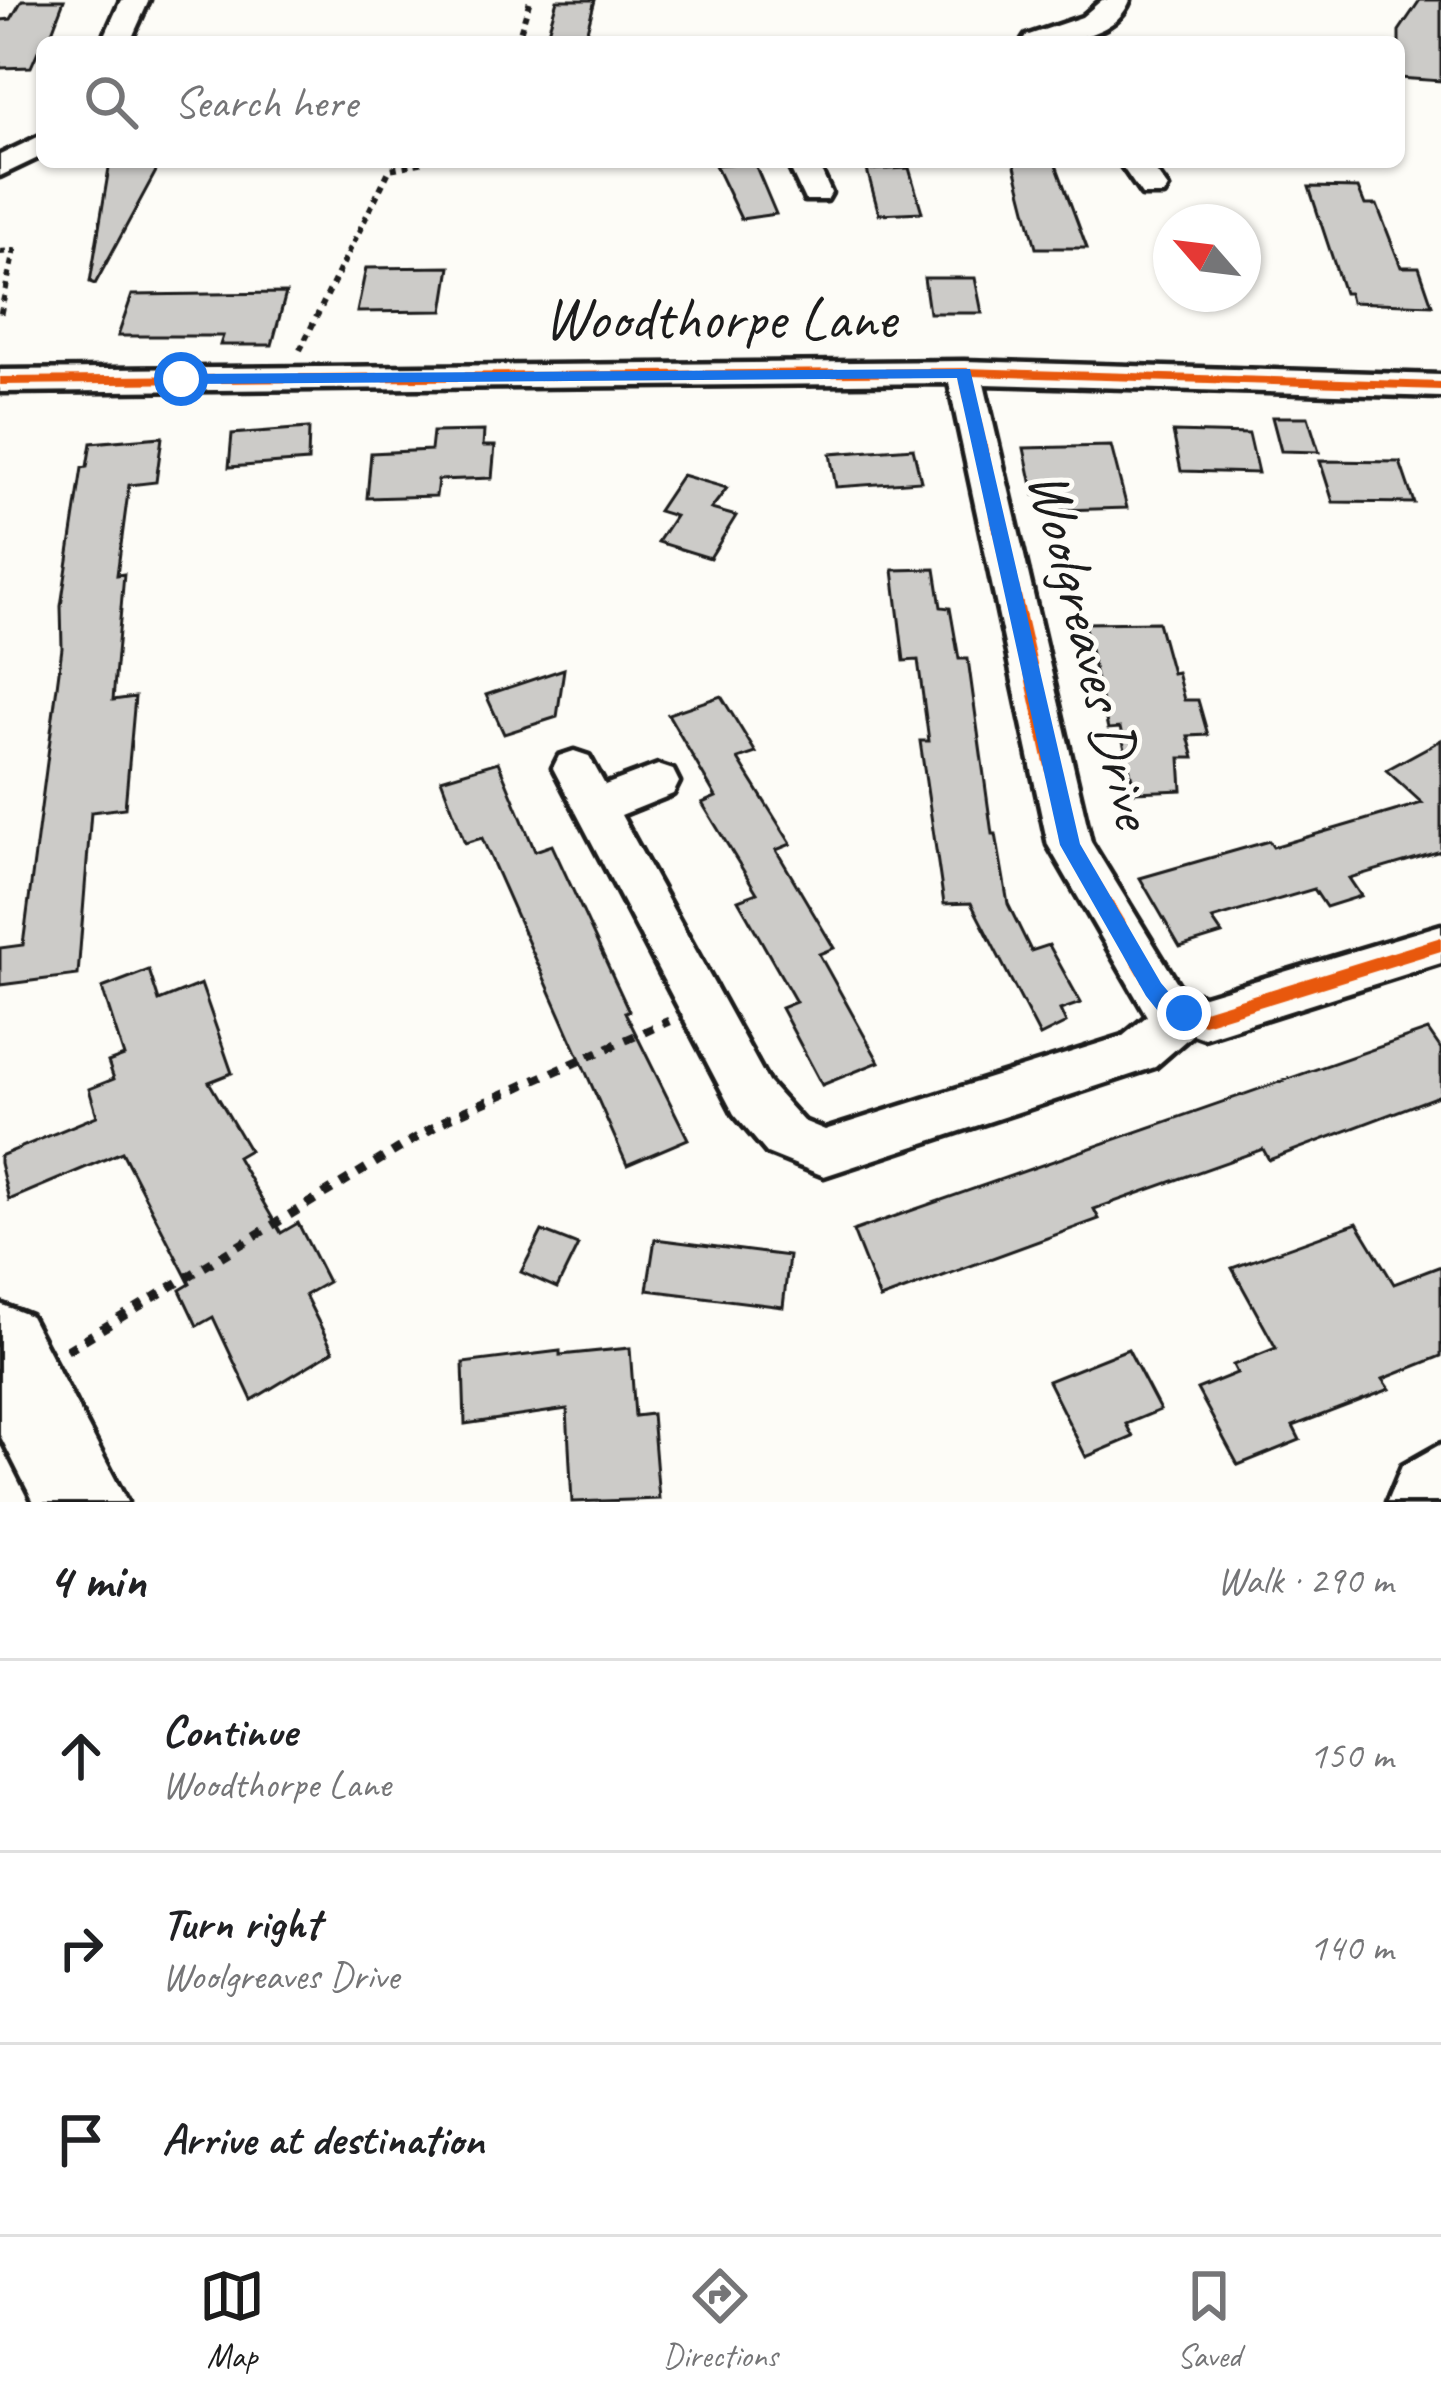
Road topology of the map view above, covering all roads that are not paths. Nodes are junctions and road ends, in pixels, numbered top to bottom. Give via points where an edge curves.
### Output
1 (135, 0) edge
2 (1116, 0) edge
3 (1076, 30) junction
4 (119, 36) edge
5 (1056, 36) edge
6 (1091, 36) edge
7 (36, 147) edge
8 (0, 167) edge
9 (805, 168) edge
10 (1138, 168) edge
11 (1153, 188) dead end
12 (816, 193) dead end
13 (964, 373) junction
14 (0, 381) edge
15 (1441, 386) edge
16 (658, 782) dead end
17 (1441, 944) edge
18 (1184, 1013) junction
19 (5, 1395) edge
20 (1441, 1472) edge
21 (63, 1502) edge
22 (78, 1502) edge
23 (1415, 1502) edge

1 - 4 street
2 - 3 street
3 - 5 street
3 - 6 street
7 - 8 street
9 - 12 street
10 - 11 street
13 - 14 street, Woodthorpe Lane
13 - 15 street, Woodthorpe Lane
13 - 18 street, Woolgreaves Drive via 1070,845 1154,990
16 - 18 street via 585,788 751,1098 785,1137 824,1153 1138,1052
17 - 18 street via 1229,1011
19 - 21 main road
19 - 22 main road
20 - 23 street

